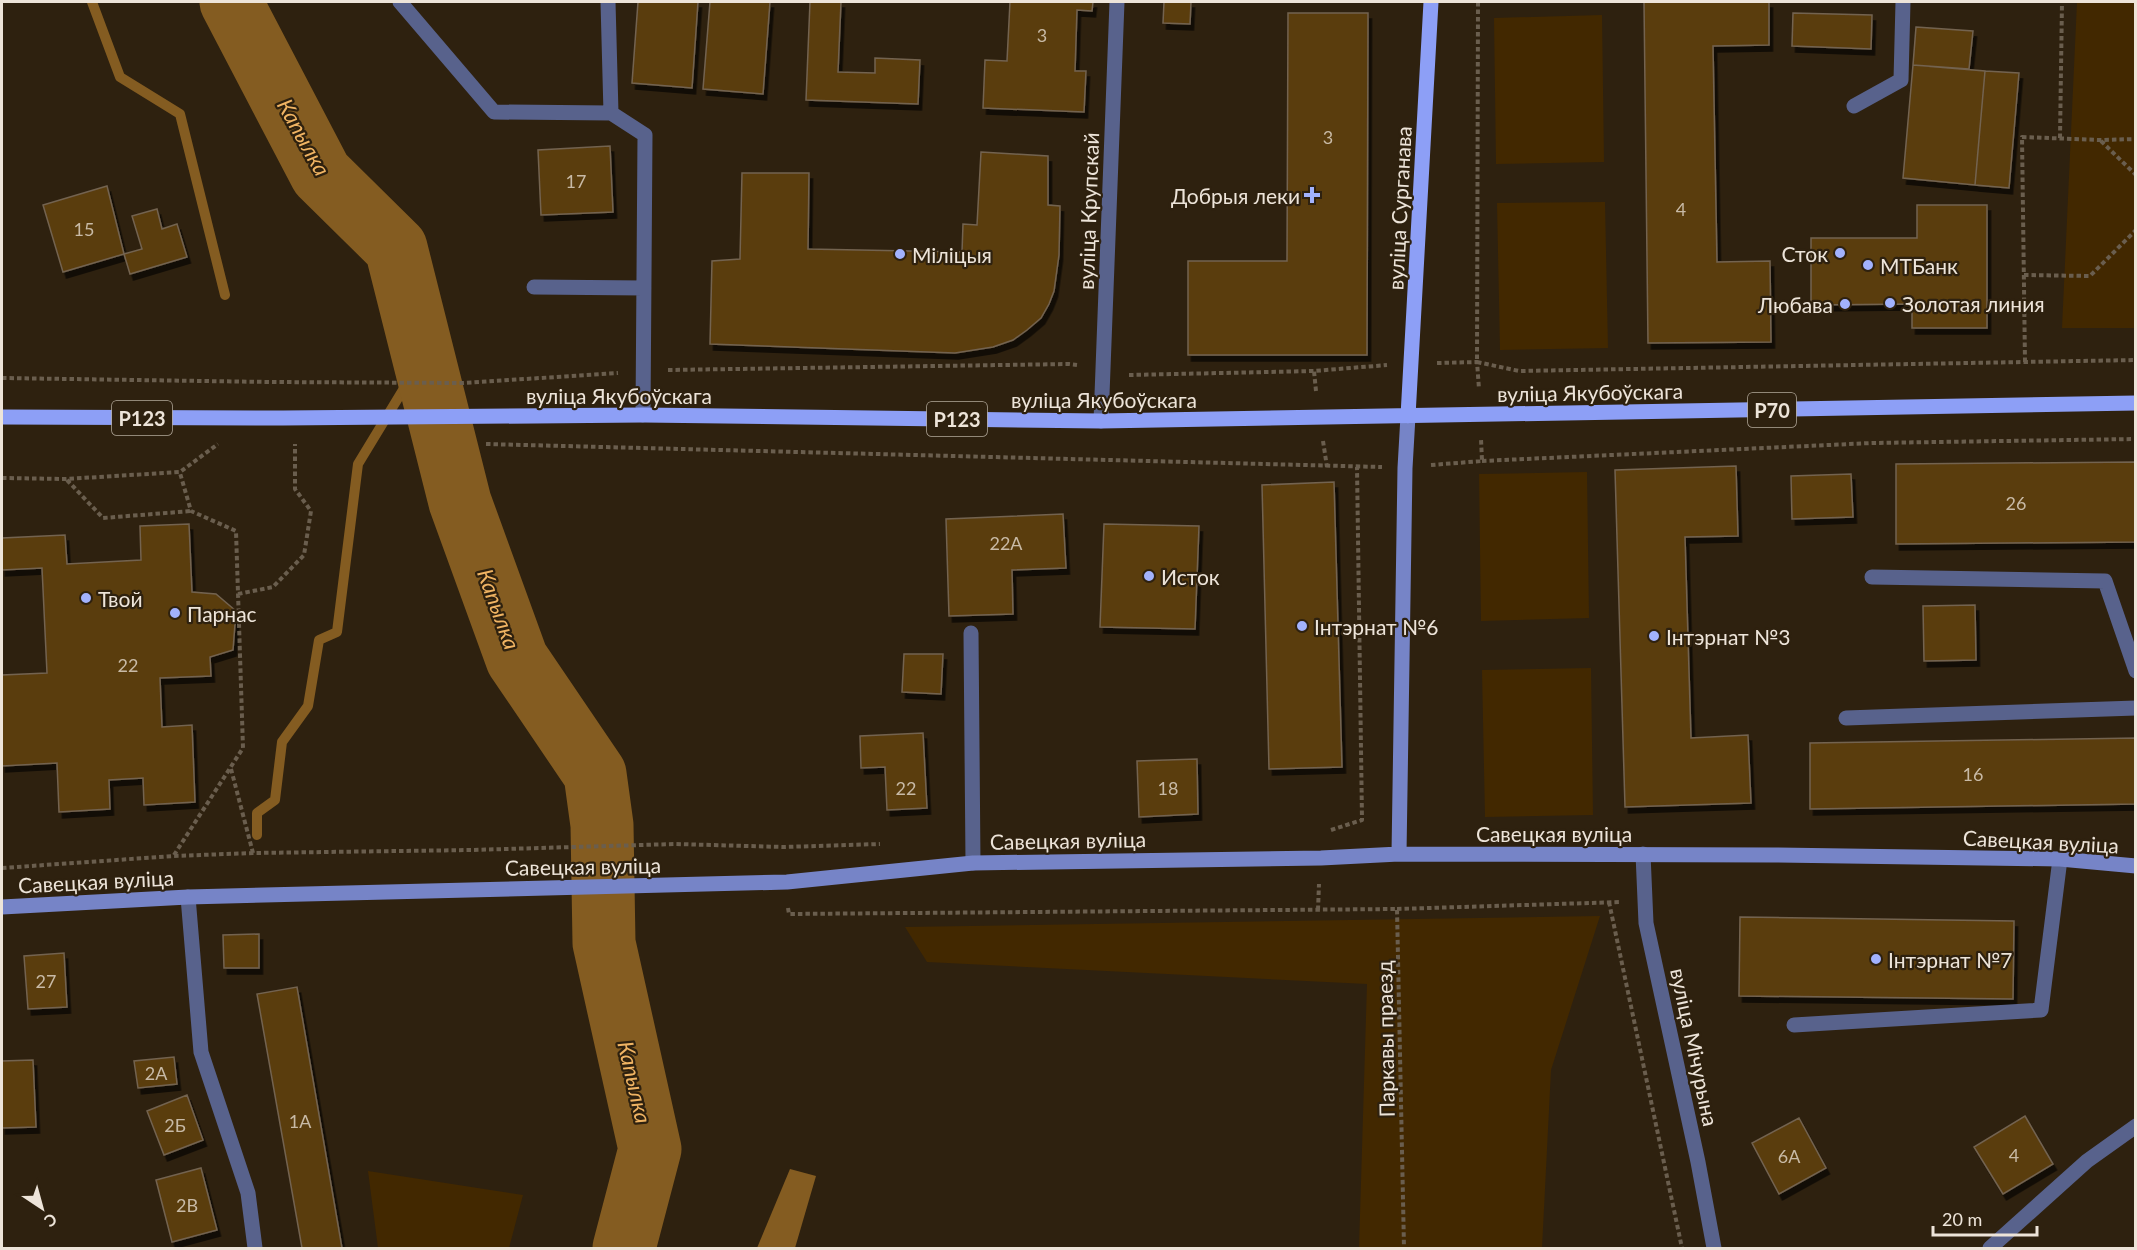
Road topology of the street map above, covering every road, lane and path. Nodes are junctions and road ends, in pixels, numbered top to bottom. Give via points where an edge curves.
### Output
1 (400, 2) edge
2 (608, 2) edge
3 (1117, 2) edge
4 (1431, 2) edge
5 (1478, 2) edge
6 (1903, 2) edge
7 (2062, 2) edge
8 (1854, 106) dead end
9 (611, 113) junction
10 (2060, 138) junction
11 (2136, 139) edge
12 (2100, 140) junction
13 (2136, 175) edge
14 (2136, 230) edge
15 (2024, 275) junction
16 (534, 286) dead end
17 (644, 288) junction
18 (2136, 360) edge
19 (2025, 363) junction
20 (1103, 370) junction
21 (643, 371) junction
22 (1314, 371) dead end
23 (2, 378) edge
24 (2136, 403) edge
25 (643, 415) junction
26 (1408, 416) junction
27 (2, 417) edge
28 (1101, 421) junction
29 (2136, 439) edge
30 (295, 440) dead end
31 (220, 442) dead end
32 (1482, 460) dead end
33 (1356, 467) dead end
34 (180, 472) junction
35 (2, 478) edge
36 (66, 479) junction
37 (191, 511) junction
38 (1872, 577) dead end
39 (238, 594) junction
40 (971, 633) dead end
41 (2136, 672) edge
42 (2136, 708) edge
43 (1846, 718) dead end
44 (231, 768) junction
45 (1330, 830) dead end
46 (675, 844) dead end
47 (253, 852) junction
48 (1399, 854) junction
49 (1643, 854) junction
50 (174, 856) junction
51 (2060, 860) junction
52 (973, 862) junction
53 (2136, 866) edge
54 (2, 868) edge
55 (188, 897) junction
56 (1609, 902) junction
57 (1645, 902) junction
58 (2, 907) edge
59 (1397, 909) junction
60 (789, 914) dead end
61 (1794, 1025) dead end
62 (2136, 1126) edge
63 (255, 1248) edge
64 (1404, 1248) edge
65 (1682, 1248) edge
66 (1714, 1248) edge
67 (1990, 1248) edge

1 - 9 street via 494,112
2 - 9 street
3 - 20 street, вуліца Крупскай
4 - 26 main road, вуліца Сурганава
5 - 19 path via 1477,362 1519,370
6 - 8 street via 1901,80
7 - 10 path
9 - 17 street via 645,135
10 - 12 path
10 - 15 path via 2022,136
11 - 12 path
12 - 13 path
14 - 15 path via 2090,276
15 - 19 path
16 - 17 street
17 - 21 street
18 - 19 path
20 - 21 path via 1069,364
20 - 22 path via 1131,376
20 - 28 street, вуліца Крупскай
21 - 23 path via 463,383
21 - 25 street
24 - 26 main road, вуліца Якубоўскага / Р70
25 - 27 main road, вуліца Якубоўскага / Р123
25 - 28 main road, вуліца Якубоўскага / Р123
26 - 28 main road, вуліца Якубоўскага / Р123
26 - 48 main road
29 - 32 path via 1872,443
30 - 39 path via 294,489 311,511 304,555 273,587
31 - 34 path
33 - 45 path via 1362,820
34 - 36 path
34 - 37 path
35 - 36 path
36 - 37 path via 103,518
37 - 39 path via 236,531
38 - 41 street via 2105,581
39 - 44 path via 243,748
40 - 52 street
42 - 43 street
44 - 47 path
44 - 50 path
46 - 47 path
47 - 50 path
48 - 49 main road, Савецкая вуліца
48 - 52 main road, Савецкая вуліца
49 - 51 main road, Савецкая вуліца
49 - 57 street, вуліца Мічурына
50 - 54 path
51 - 53 main road, Савецкая вуліца
51 - 61 street via 2042,1010
52 - 55 main road, Савецкая вуліца via 787,882
55 - 58 main road, Савецкая вуліца
55 - 63 street via 201,1052 248,1194
56 - 57 path
56 - 59 path
56 - 65 path
57 - 66 street, вуліца Мічурына via 1646,923
59 - 60 path
59 - 64 path, Паркавы праезд
62 - 67 street via 2087,1161

